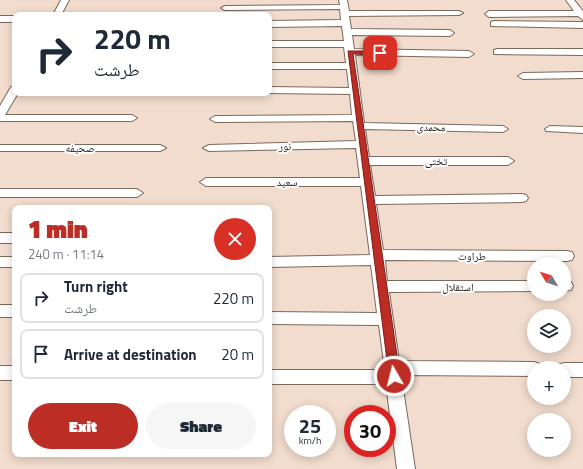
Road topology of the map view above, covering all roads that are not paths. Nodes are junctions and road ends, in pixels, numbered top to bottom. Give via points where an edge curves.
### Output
1 (65, 0) edge
2 (570, 0) edge
3 (225, 8) dead end
4 (59, 12) edge
5 (253, 12) edge
6 (459, 13) dead end
7 (489, 14) dead end
8 (272, 15) edge
9 (581, 15) edge
10 (0, 19) edge
11 (12, 19) edge
12 (272, 24) edge
13 (494, 24) dead end
14 (346, 25) edge
15 (583, 25) edge
16 (450, 33) dead end
17 (272, 43) edge
18 (498, 52) dead end
19 (583, 52) edge
20 (469, 54) dead end
21 (272, 66) edge
22 (351, 66) junction
23 (583, 75) edge
24 (523, 76) dead end
25 (272, 90) edge
26 (354, 91) junction
27 (12, 95) edge
28 (0, 114) edge
29 (0, 118) edge
30 (132, 118) dead end
31 (215, 119) dead end
32 (359, 122) junction
33 (503, 128) dead end
34 (550, 129) dead end
35 (583, 130) edge
36 (361, 144) junction
37 (0, 148) edge
38 (160, 148) dead end
39 (209, 148) dead end
40 (364, 161) junction
41 (508, 161) dead end
42 (206, 182) dead end
43 (367, 182) junction
44 (0, 193) edge
45 (137, 193) dead end
46 (522, 198) dead end
47 (369, 200) junction
48 (0, 238) edge
49 (12, 238) edge
50 (567, 256) dead end
51 (378, 258) junction
52 (0, 262) edge
53 (12, 262) edge
54 (272, 262) edge
55 (527, 286) edge
56 (382, 287) junction
57 (0, 311) edge
58 (12, 311) edge
59 (272, 318) edge
60 (386, 319) junction
61 (527, 369) edge
62 (571, 370) edge
63 (583, 370) edge
64 (394, 372) junction
65 (0, 373) edge
66 (12, 373) edge
67 (272, 377) edge
68 (406, 469) edge

1 - 4 street
2 - 9 street
3 - 5 street
6 - 14 street
7 - 9 street
8 - 14 street
10 - 11 street
12 - 14 street
13 - 15 street
14 - 16 street
14 - 17 street
14 - 20 street
14 - 22 street
18 - 19 street
21 - 22 street
22 - 26 street
23 - 24 street
25 - 26 street
26 - 32 street
27 - 28 street
29 - 30 street
31 - 32 street, محمدی
32 - 33 street, محمدی
32 - 36 street
34 - 35 street
36 - 39 street, نور
36 - 40 street
37 - 38 street, صحیفه
40 - 41 street, تختی
40 - 43 street
42 - 43 street, سعید
43 - 47 street
44 - 45 street
46 - 47 street
47 - 51 street
48 - 49 street
50 - 51 street, طراوت
51 - 54 street, طراوت
51 - 56 street
52 - 53 street
55 - 56 street, استقلال
56 - 60 street
57 - 58 street
59 - 60 street
60 - 64 street
61 - 64 street
62 - 63 street
64 - 67 street
64 - 68 street
65 - 66 street

